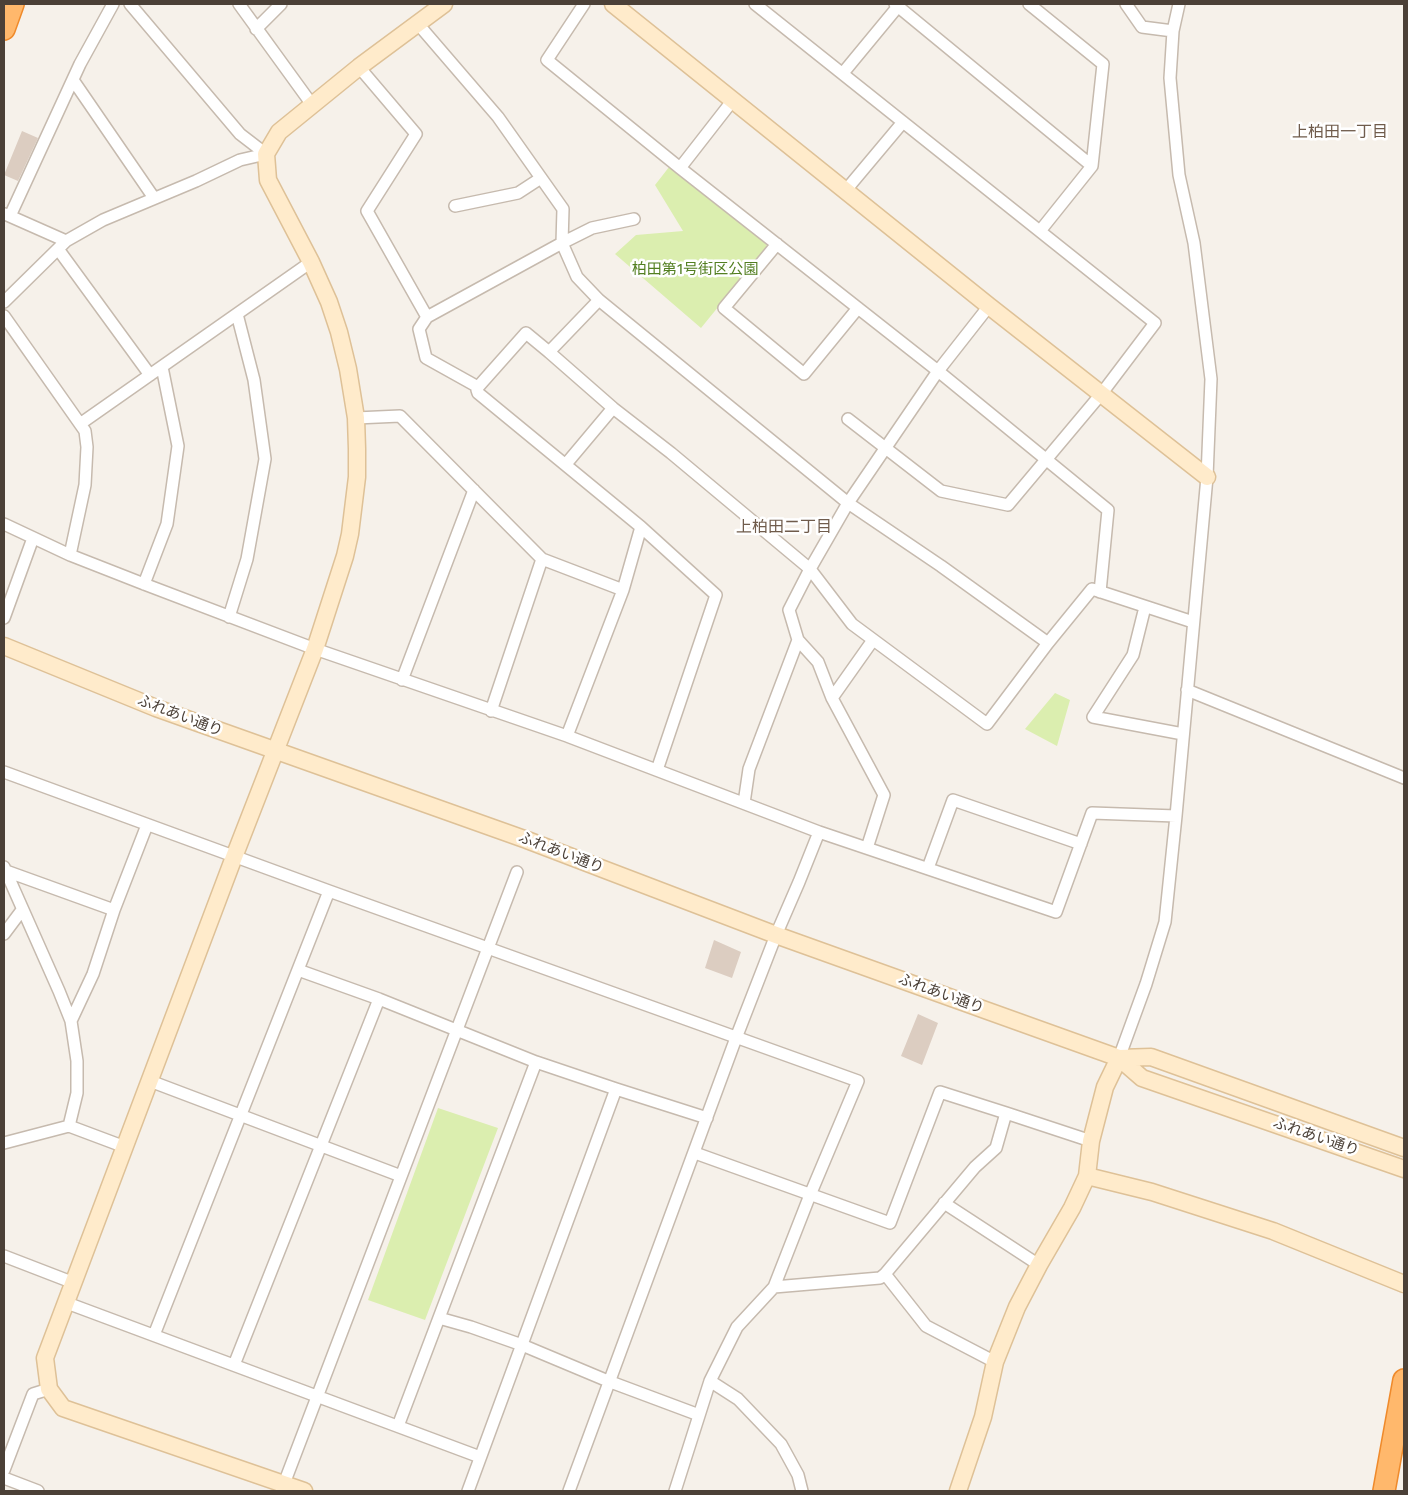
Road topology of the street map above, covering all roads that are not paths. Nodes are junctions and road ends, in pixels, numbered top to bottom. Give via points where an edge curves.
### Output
1 (14, 4) edge
2 (113, 4) edge
3 (130, 4) edge
4 (239, 4) edge
5 (281, 4) edge
6 (444, 4) edge
7 (584, 4) edge
8 (612, 4) edge
9 (755, 4) edge
10 (1030, 4) edge
11 (1126, 4) edge
12 (1179, 4) edge
13 (898, 5) edge
14 (418, 24) junction
15 (4, 29) edge
16 (256, 29) junction
17 (1173, 31) junction
18 (359, 67) junction
19 (842, 73) junction
20 (73, 80) junction
21 (733, 100) junction
22 (313, 106) junction
23 (903, 122) junction
24 (266, 154) junction
25 (1092, 166) junction
26 (680, 168) junction
27 (541, 178) junction
28 (846, 190) junction
29 (154, 198) junction
30 (455, 206) dead end
31 (7, 214) edge
32 (634, 219) dead end
33 (1040, 231) junction
34 (562, 243) junction
35 (777, 244) junction
36 (62, 245) junction
37 (312, 262) junction
38 (599, 300) junction
39 (4, 302) edge
40 (989, 306) junction
41 (858, 308) junction
42 (237, 314) junction
43 (4, 316) edge
44 (427, 317) junction
45 (549, 352) junction
46 (162, 366) junction
47 (938, 371) junction
48 (150, 375) junction
49 (478, 386) junction
50 (1102, 393) junction
51 (613, 408) junction
52 (356, 418) junction
53 (848, 419) dead end
54 (80, 424) junction
55 (885, 448) junction
56 (1046, 459) junction
57 (566, 464) junction
58 (1207, 477) junction
59 (474, 490) junction
60 (848, 503) junction
61 (4, 524) edge
62 (641, 527) junction
63 (33, 538) junction
64 (70, 554) junction
65 (542, 559) junction
66 (810, 568) junction
67 (144, 584) junction
68 (623, 590) junction
69 (1100, 592) junction
70 (1146, 607) junction
71 (229, 617) junction
72 (4, 618) edge
73 (1193, 622) junction
74 (798, 640) junction
75 (873, 640) junction
76 (1048, 643) junction
77 (4, 646) edge
78 (315, 649) junction
79 (402, 680) junction
80 (1187, 690) junction
81 (832, 698) junction
82 (490, 711) junction
83 (1183, 734) junction
84 (567, 736) junction
85 (275, 751) junction
86 (657, 770) junction
87 (4, 772) edge
88 (1404, 778) edge
89 (744, 803) junction
90 (1176, 816) junction
91 (147, 825) junction
92 (819, 832) junction
93 (1081, 844) junction
94 (867, 848) junction
95 (234, 857) junction
96 (928, 868) junction
97 (5, 869) edge
98 (517, 872) dead end
99 (329, 891) junction
100 (22, 910) junction
101 (114, 910) junction
102 (4, 934) edge
103 (776, 935) junction
104 (488, 949) junction
105 (298, 970) junction
106 (379, 999) junction
107 (71, 1022) junction
108 (457, 1031) junction
109 (736, 1038) junction
110 (1119, 1058) junction
111 (536, 1062) junction
112 (150, 1081) junction
113 (616, 1089) junction
114 (1006, 1113) junction
115 (241, 1115) junction
116 (707, 1118) junction
117 (69, 1126) junction
118 (1091, 1141) junction
119 (4, 1143) edge
120 (321, 1146) junction
121 (125, 1147) junction
122 (1404, 1148) edge
123 (695, 1153) junction
124 (1404, 1169) edge
125 (401, 1176) junction
126 (1087, 1176) junction
127 (810, 1194) junction
128 (944, 1203) junction
129 (4, 1256) edge
130 (1039, 1265) junction
131 (885, 1274) junction
132 (74, 1283) junction
133 (1404, 1284) edge
134 (774, 1287) junction
135 (67, 1303) junction
136 (439, 1318) junction
137 (154, 1335) junction
138 (522, 1345) junction
139 (995, 1362) junction
140 (234, 1366) junction
141 (1404, 1380) edge
142 (608, 1381) junction
143 (710, 1381) junction
144 (49, 1389) junction
145 (317, 1396) junction
146 (699, 1415) junction
147 (398, 1426) junction
148 (480, 1457) junction
149 (4, 1470) edge
150 (4, 1478) edge
151 (283, 1487) edge
152 (38, 1491) edge
153 (304, 1491) edge
154 (468, 1491) edge
155 (568, 1491) edge
156 (675, 1491) edge
157 (802, 1491) edge
158 (958, 1491) edge
159 (1384, 1491) edge

1 - 15 highway
2 - 20 street
3 - 24 street via 240,134
4 - 16 street
5 - 16 street
6 - 14 street
7 - 26 street via 547,60
8 - 21 street
9 - 19 street
10 - 25 street via 1103,64
11 - 17 street via 1142,27
12 - 17 street
13 - 19 street
13 - 25 street
14 - 18 street
14 - 27 street via 498,117
16 - 22 street
17 - 58 street via 1170,78 1179,175 1194,243 1211,379
18 - 22 street
18 - 44 street via 416,134 367,211
19 - 23 street
20 - 29 street
20 - 31 street
21 - 26 street
21 - 28 street
22 - 24 street via 279,132
23 - 28 street
23 - 33 street
24 - 29 street via 240,160
24 - 37 street via 268,180
25 - 33 street
26 - 35 street
27 - 30 street via 518,193
27 - 34 street via 563,209
28 - 40 street
29 - 36 street via 103,220
31 - 36 street
32 - 34 street via 592,228
33 - 50 street via 1154,323
34 - 38 street via 577,277
34 - 44 street
35 - 41 street
35 - 41 street via 724,308 804,374
36 - 39 street
36 - 48 street
37 - 42 street
37 - 52 street via 339,332
38 - 45 street
38 - 60 street
40 - 47 street
40 - 50 street
41 - 47 street
42 - 46 street
42 - 71 street via 254,380 266,459 247,559
43 - 54 street
44 - 49 street via 419,329 426,358
45 - 49 street via 526,333
45 - 51 street
46 - 48 street
46 - 67 street via 178,446 167,524
47 - 55 street
47 - 56 street
48 - 54 street
49 - 57 street via 478,393
50 - 56 street
50 - 58 street
51 - 57 street
51 - 66 street
52 - 59 street via 400,416
52 - 78 street via 357,478 350,534
53 - 55 street
54 - 64 street via 85,431 87,447 85,485
55 - 56 street via 941,491 1008,505
55 - 60 street
56 - 69 street via 1108,510
57 - 62 street
58 - 73 street
59 - 65 street
59 - 79 street
60 - 66 street
60 - 76 street
61 - 63 street
62 - 68 street
62 - 86 street via 716,596
63 - 64 street
63 - 72 street
64 - 67 street
65 - 68 street
65 - 82 street
66 - 74 street via 789,610
66 - 75 street via 852,624
67 - 71 street
68 - 84 street
69 - 70 street
69 - 76 street via 1092,589
70 - 73 street
70 - 83 street via 1133,655 1093,717
71 - 78 street
73 - 80 street
74 - 81 street via 818,662
74 - 89 street via 750,769
75 - 76 street via 987,724
75 - 81 street
77 - 85 street, ふれあい通り via 156,708
78 - 79 street
78 - 85 street
79 - 82 street
80 - 83 street
80 - 88 street
81 - 94 street via 884,795
82 - 84 street
83 - 90 street
84 - 86 street
85 - 95 street
85 - 103 street, ふれあい通り via 536,844
86 - 89 street
87 - 91 street
89 - 92 street
90 - 93 street via 1092,813
90 - 110 street via 1165,922
91 - 95 street
91 - 101 street
92 - 94 street
92 - 103 street
93 - 96 street via 1056,912
93 - 96 street via 953,800
94 - 96 street
95 - 99 street
95 - 112 street
97 - 100 street
97 - 101 street
98 - 104 street
99 - 104 street
99 - 105 street
100 - 102 street
100 - 107 street
101 - 107 street via 94,974
103 - 109 street
103 - 110 street, ふれあい通り
104 - 108 street
104 - 109 street
105 - 106 street
105 - 115 street
106 - 108 street
106 - 120 street
107 - 117 street via 77,1061 77,1093
108 - 111 street
108 - 125 street
109 - 116 street
109 - 127 street via 858,1081
110 - 118 street via 1105,1087
110 - 122 street, ふれあい通り via 1151,1057
110 - 124 street, ふれあい通り via 1142,1078
111 - 113 street
111 - 136 street
112 - 115 street
112 - 121 street
113 - 116 street
113 - 138 street
114 - 118 street
114 - 127 street via 940,1092 890,1224
114 - 128 street via 996,1148
115 - 120 street
115 - 137 street
116 - 123 street
117 - 119 street
117 - 121 street
118 - 126 street
120 - 125 street
120 - 140 street
121 - 132 street
123 - 127 street
123 - 142 street
125 - 145 street
126 - 130 street
126 - 133 street via 1152,1192 1273,1231
127 - 134 street
128 - 130 street
128 - 131 street
129 - 132 street
130 - 139 street via 1017,1307
131 - 134 street via 880,1278
131 - 139 street via 926,1326
132 - 135 street
134 - 143 street via 737,1327
135 - 137 street
135 - 144 street via 46,1358
136 - 138 street
136 - 147 street
137 - 140 street
138 - 142 street
138 - 148 street
139 - 158 street via 983,1417
140 - 145 street
141 - 159 highway
142 - 146 street
142 - 155 street
143 - 146 street
143 - 157 street via 738,1399 781,1444 798,1475
144 - 149 street via 33,1394
144 - 151 street via 63,1408
145 - 147 street
145 - 151 street
146 - 156 street
147 - 148 street
148 - 154 street
150 - 152 street
151 - 153 street

